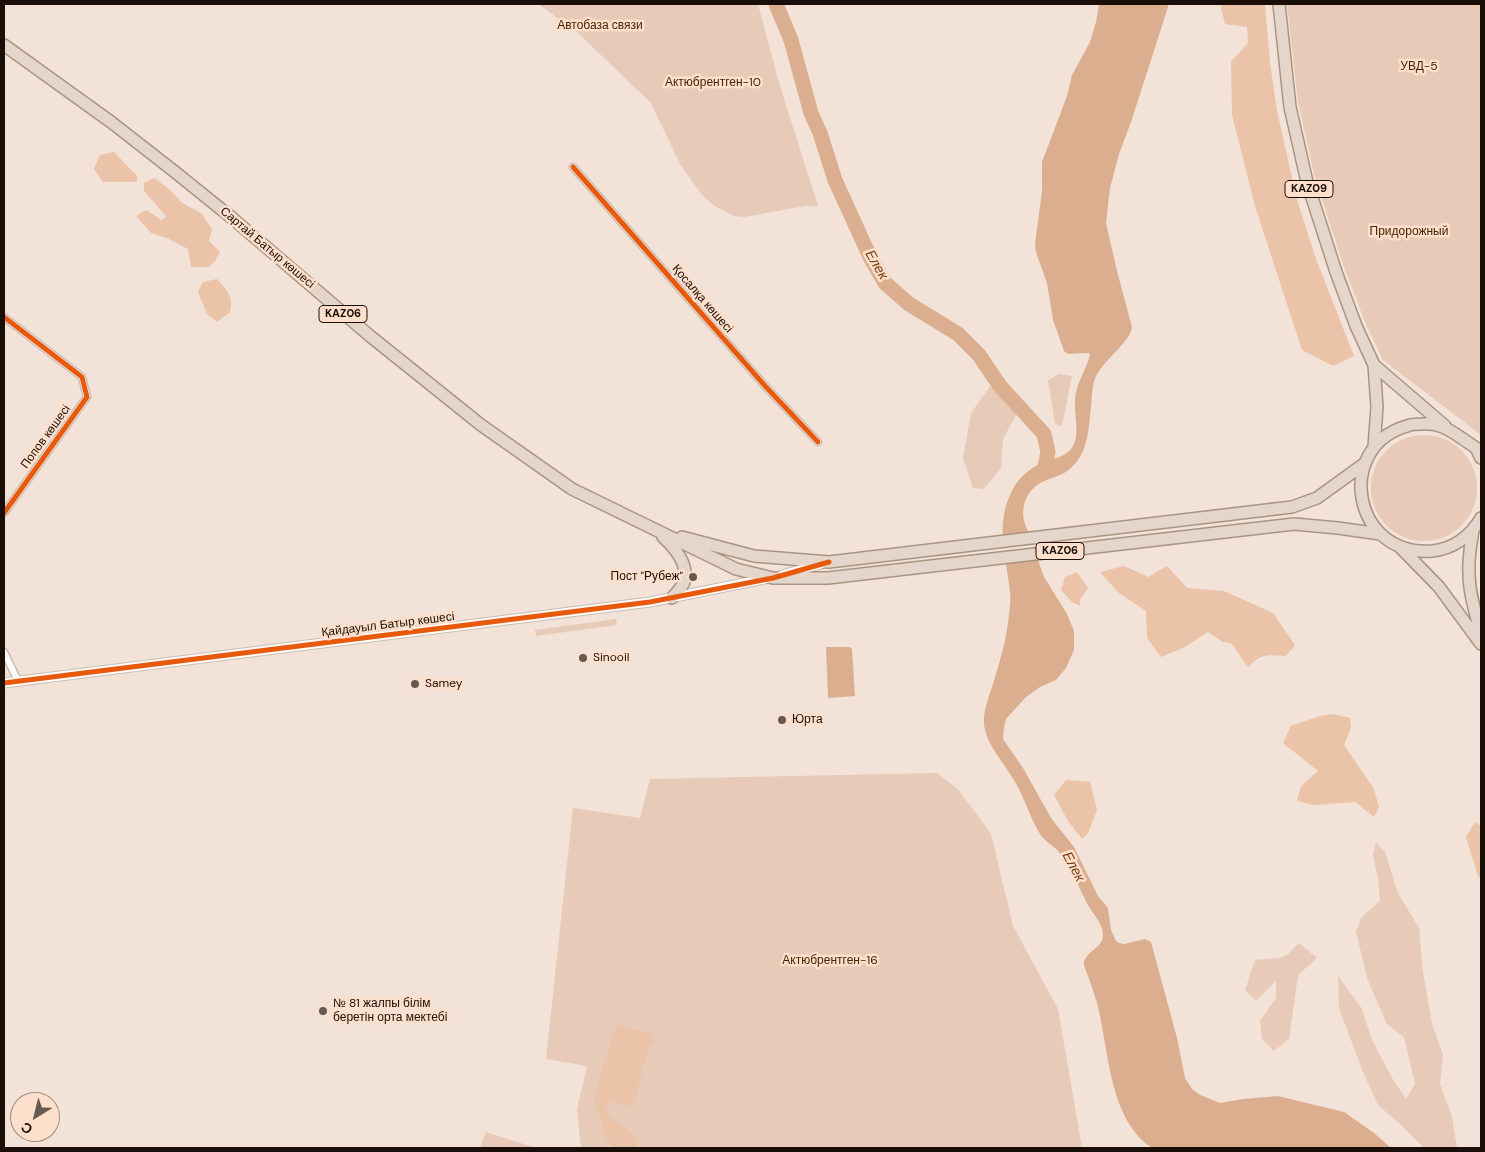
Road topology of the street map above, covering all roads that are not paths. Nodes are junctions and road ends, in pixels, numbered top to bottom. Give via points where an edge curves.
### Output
1 (1279, 4) edge
2 (4, 44) edge
3 (573, 167) dead end
4 (4, 317) edge
5 (1374, 365) junction
6 (1446, 427) junction
7 (818, 442) dead end
8 (1374, 447) junction
9 (1481, 458) edge
10 (1364, 464) junction
11 (4, 513) edge
12 (1481, 518) edge
13 (1473, 530) junction
14 (656, 531) junction
15 (1380, 534) junction
16 (1400, 547) junction
17 (830, 562) junction
18 (773, 578) junction
19 (672, 598) junction
20 (1481, 634) edge
21 (1481, 644) edge
22 (4, 652) edge
23 (18, 681) junction
24 (4, 682) edge

1 - 5 highway, KAZ09 via 1290,107 1307,182 1339,281
2 - 14 highway, Сартай Батыр көшесі / KАZ06 via 175,172 480,425 572,489
3 - 7 street, Қосалқа көшесі
4 - 11 street, Попов көшесі via 82,377 87,397
5 - 6 highway, KAZ09
5 - 8 highway, KAZ09 via 1377,407
6 - 8 highway, KАZ06 via 1426,423 1407,426 1389,434
6 - 9 highway, KАZ06 via 1475,448
8 - 10 highway, KАZ06
10 - 15 highway, KАZ06 via 1360,489 1365,513
10 - 17 highway, KАZ06 via 1317,498 1292,507
12 - 13 highway, KАZ06
13 - 16 highway, KАZ06 via 1458,543 1440,550 1420,552
13 - 20 highway, KАZ06 via 1468,573
14 - 17 highway, KАZ06 via 754,556
14 - 18 highway, KАZ06 via 736,569
14 - 19 highway via 684,565 684,583
15 - 16 highway, KАZ06
15 - 18 highway, KАZ06 via 1294,524 828,578
16 - 21 highway, KАZ06 via 1440,586
17 - 18 street, Қайдауыл Батыр көшесі
18 - 19 street, Қайдауыл Батыр көшесі
19 - 23 street, Қайдауыл Батыр көшесі
22 - 23 street
23 - 24 street, Қайдауыл Батыр көшесі

